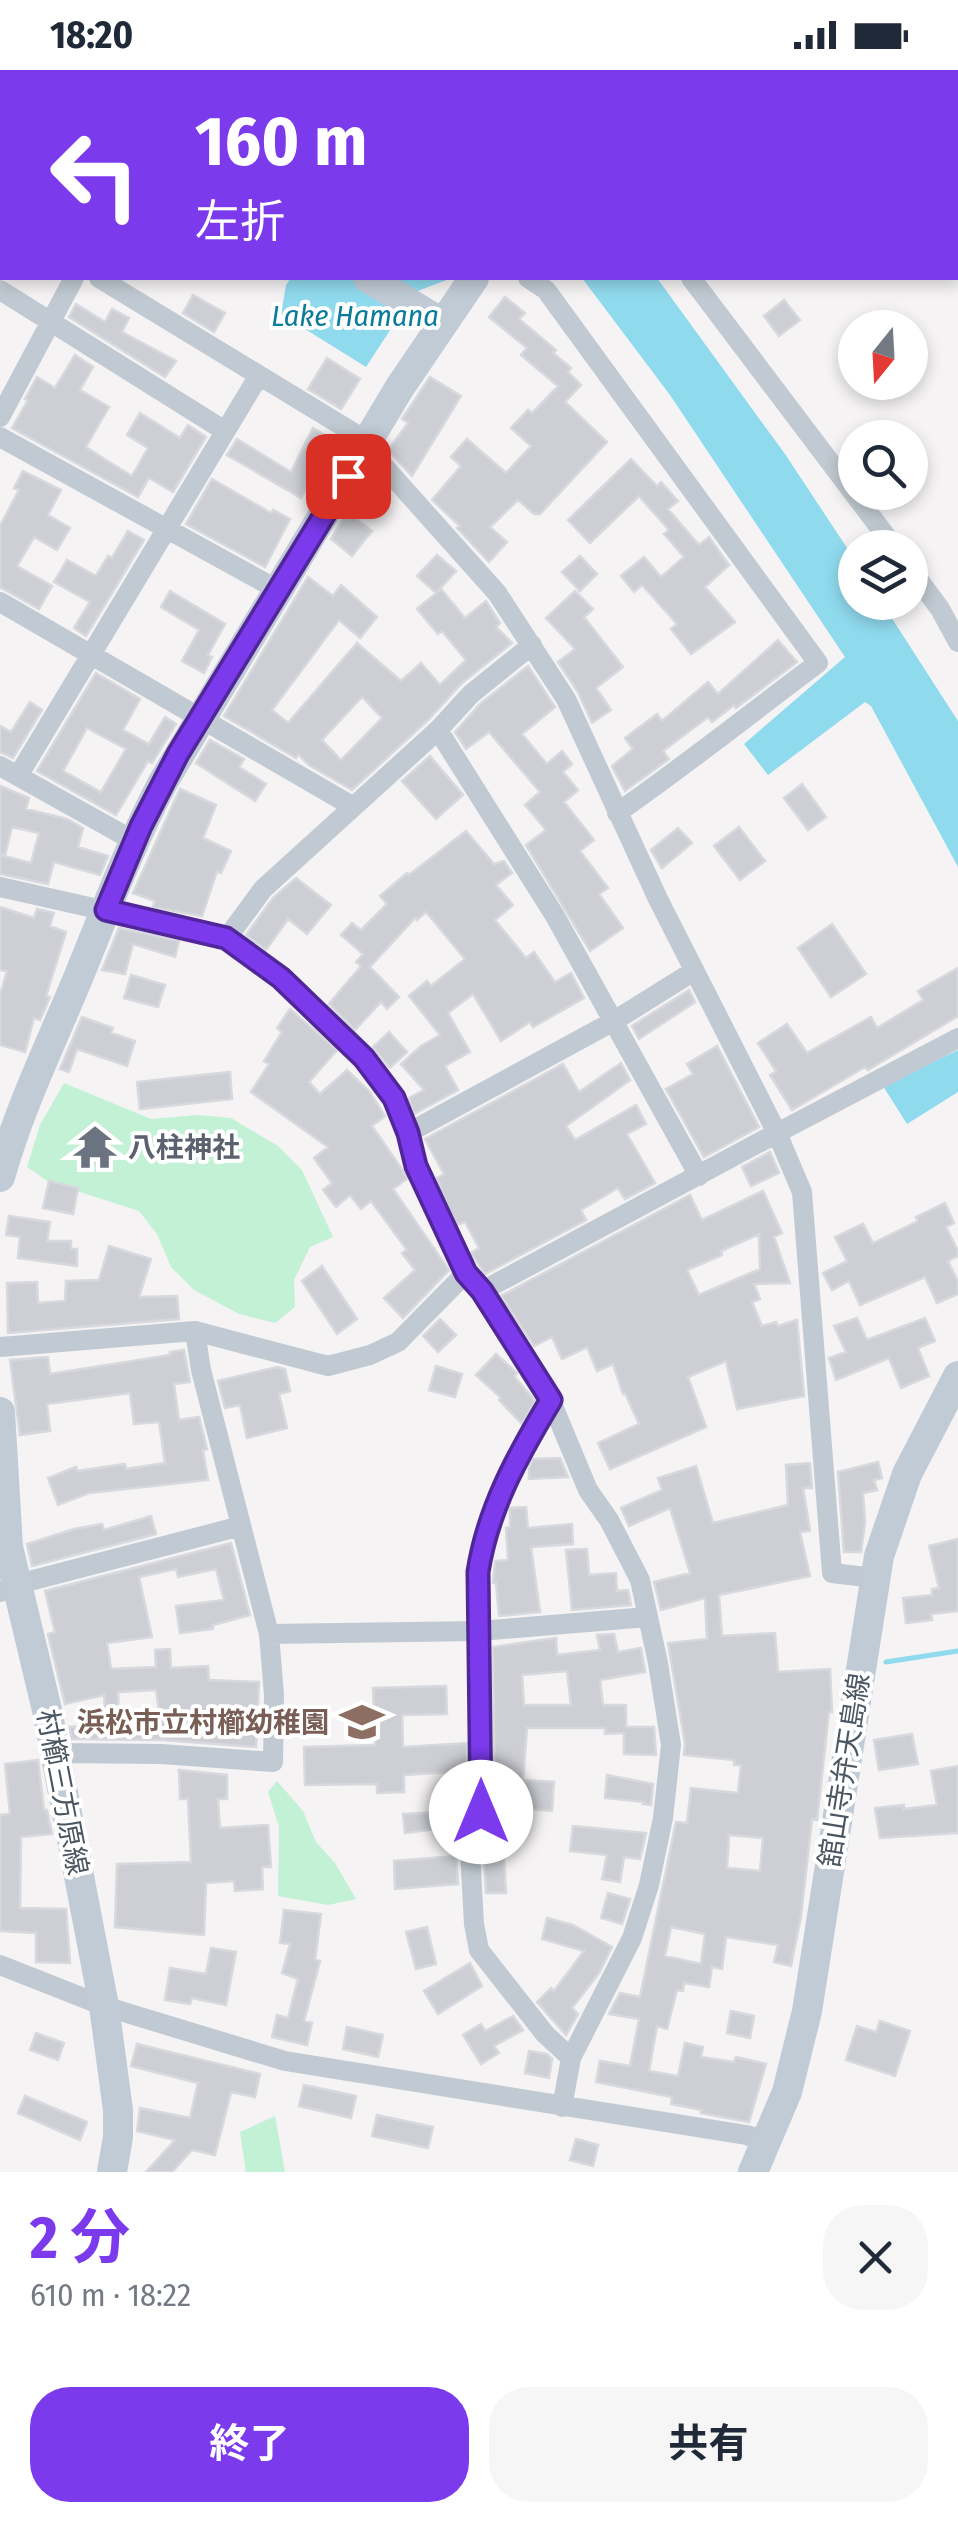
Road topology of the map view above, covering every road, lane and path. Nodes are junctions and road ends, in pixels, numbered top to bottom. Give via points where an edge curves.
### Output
1 (73, 280) edge
2 (102, 280) edge
3 (371, 280) edge
4 (473, 280) edge
5 (531, 280) edge
6 (701, 281) edge
7 (0, 290) edge
8 (52, 321) junction
9 (442, 324) junction
10 (258, 376) junction
11 (0, 417) edge
12 (224, 431) junction
13 (0, 438) edge
14 (365, 448) junction
15 (169, 529) junction
16 (882, 530) edge
17 (278, 590) junction
18 (928, 593) edge
19 (958, 593) edge
20 (0, 602) edge
21 (940, 609) junction
22 (958, 642) edge
23 (532, 645) junction
24 (90, 652) junction
25 (200, 718) junction
26 (438, 730) junction
27 (9, 771) edge
28 (352, 806) junction
29 (617, 813) junction
30 (134, 840) junction
31 (0, 887) edge
32 (106, 910) junction
33 (226, 938) junction
34 (694, 971) junction
35 (614, 1021) junction
36 (958, 1038) edge
37 (408, 1133) junction
38 (777, 1133) junction
39 (6, 1138) edge
40 (699, 1176) junction
41 (0, 1178) edge
42 (466, 1273) junction
43 (482, 1291) junction
44 (196, 1332) junction
45 (0, 1347) edge
46 (958, 1376) edge
47 (551, 1400) junction
48 (0, 1412) edge
49 (241, 1526) junction
50 (4, 1546) edge
51 (874, 1578) junction
52 (9, 1588) edge
53 (648, 1617) junction
54 (479, 1630) junction
55 (269, 1634) junction
56 (56, 1753) junction
57 (0, 1965) edge
58 (104, 2006) junction
59 (571, 2058) junction
60 (562, 2107) junction
61 (768, 2141) junction
62 (112, 2172) edge
63 (753, 2172) edge

1 - 8 street
2 - 10 street
3 - 9 main road
4 - 9 main road
5 - 29 street via 546,290 818,663
6 - 16 street
7 - 8 street
8 - 11 street
8 - 12 street
9 - 14 main road
10 - 12 street
10 - 14 street via 354,433
12 - 15 street
13 - 15 street
14 - 17 main road
14 - 23 street via 497,593
15 - 17 street
15 - 24 street
17 - 25 main road
18 - 21 street
19 - 21 street
20 - 24 street
21 - 22 street
23 - 26 street
23 - 29 street via 566,699
24 - 25 street
24 - 27 street
25 - 28 street
25 - 30 main road
26 - 28 street
26 - 35 street
27 - 30 street
28 - 33 street via 263,889
29 - 34 street
30 - 32 main road
31 - 32 street
32 - 33 street
32 - 39 main road
33 - 37 street via 281,978 364,1058 394,1098
34 - 35 street
34 - 38 street
35 - 37 street
35 - 40 street
36 - 38 street
37 - 42 street via 416,1166
38 - 40 street
38 - 51 street via 802,1192 832,1572
39 - 41 main road
40 - 43 street
42 - 43 street
42 - 44 street via 398,1342 341,1364 310,1364
43 - 47 street
44 - 45 street
44 - 49 street
46 - 51 main road, 舘山寺弁天島線 via 907,1474
47 - 53 street via 588,1490 640,1580
47 - 54 street via 484,1537
48 - 50 main road, 村櫛三方原線
49 - 52 street
49 - 55 street
50 - 52 main road, 村櫛三方原線
51 - 61 main road, 舘山寺弁天島線 via 807,2011
52 - 56 main road, 村櫛三方原線
53 - 54 street
53 - 59 street via 671,1745 663,1818 632,1938
54 - 55 street
54 - 59 street via 481,1812 468,1834 479,1950
55 - 56 street via 273,1762
56 - 58 main road, 村櫛三方原線
57 - 58 street
58 - 60 street via 285,2061
58 - 62 main road, 村櫛三方原線 via 118,2110
59 - 60 street
60 - 61 street
61 - 63 main road, 舘山寺弁天島線

